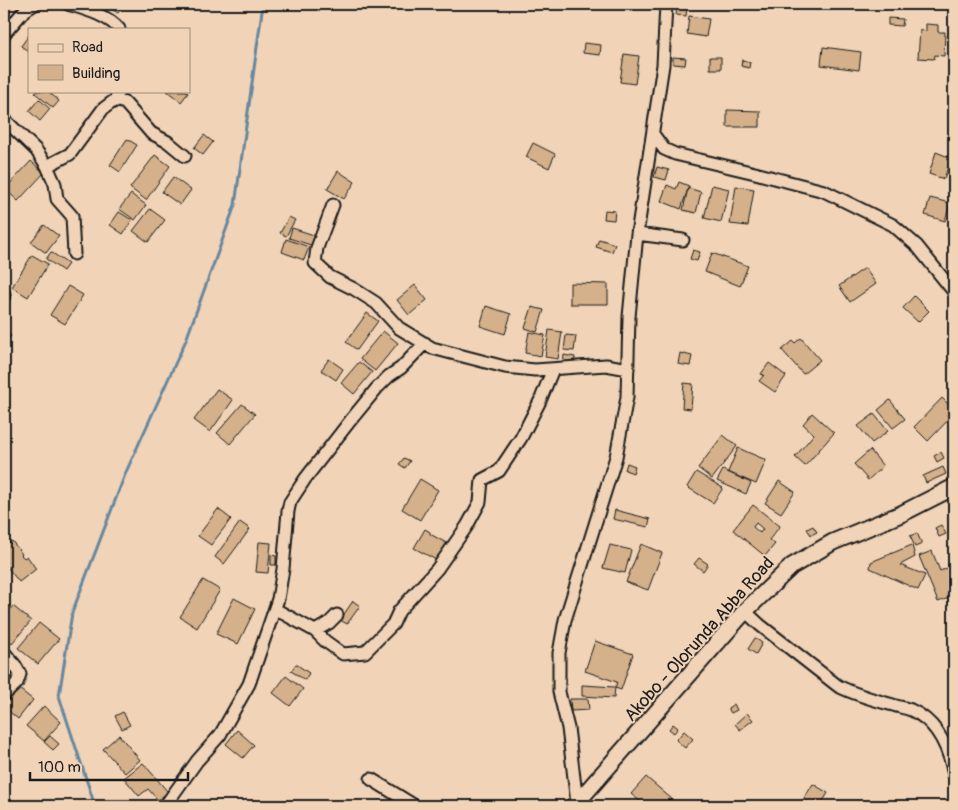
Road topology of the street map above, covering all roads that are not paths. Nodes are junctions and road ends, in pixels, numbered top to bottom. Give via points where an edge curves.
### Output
1 (35, 4) edge
2 (68, 4) edge
3 (666, 4) edge
4 (23, 7) edge
5 (118, 28) edge
6 (4, 34) edge
7 (117, 96) edge
8 (4, 119) edge
9 (652, 134) junction
10 (184, 156) dead end
11 (47, 166) junction
12 (334, 205) dead end
13 (637, 234) junction
14 (683, 240) dead end
15 (74, 254) dead end
16 (954, 292) edge
17 (425, 343) junction
18 (553, 369) junction
19 (628, 369) junction
20 (954, 487) edge
21 (275, 609) junction
22 (745, 611) junction
23 (337, 615) dead end
24 (315, 631) junction
25 (4, 652) edge
26 (4, 695) edge
27 (954, 775) edge
28 (371, 779) dead end
29 (576, 805) edge
30 (165, 806) edge
31 (415, 806) edge

1 - 4 street
2 - 5 street via 91,11
3 - 9 street via 663,64
4 - 6 street
7 - 10 street via 151,133
7 - 11 street via 103,109 70,154
8 - 11 street via 36,150
9 - 13 street
9 - 16 street via 664,149 675,154 824,192 893,225 917,246
11 - 15 street via 57,199 72,216
12 - 17 street via 317,248 315,263 330,277 376,303 399,328
13 - 14 street
13 - 19 street
17 - 18 street via 432,348 506,367
17 - 21 street via 377,388 290,502 284,569
18 - 19 street via 606,365
18 - 24 street via 521,438 499,470 482,480 480,502 467,526 437,569 399,611 393,624 365,652 344,654
19 - 29 street via 627,398 616,457 565,620 559,653 559,692 568,728
20 - 22 main road, Akobo - Olorunda Abba Road via 901,514 833,542 792,566
21 - 24 street
21 - 30 street via 250,684 220,735
22 - 27 street via 838,686 912,711 932,724 950,757
22 - 29 main road, Akobo - Olorunda Abba Road
23 - 24 street
25 - 26 street via 20,674 17,683
28 - 31 street

